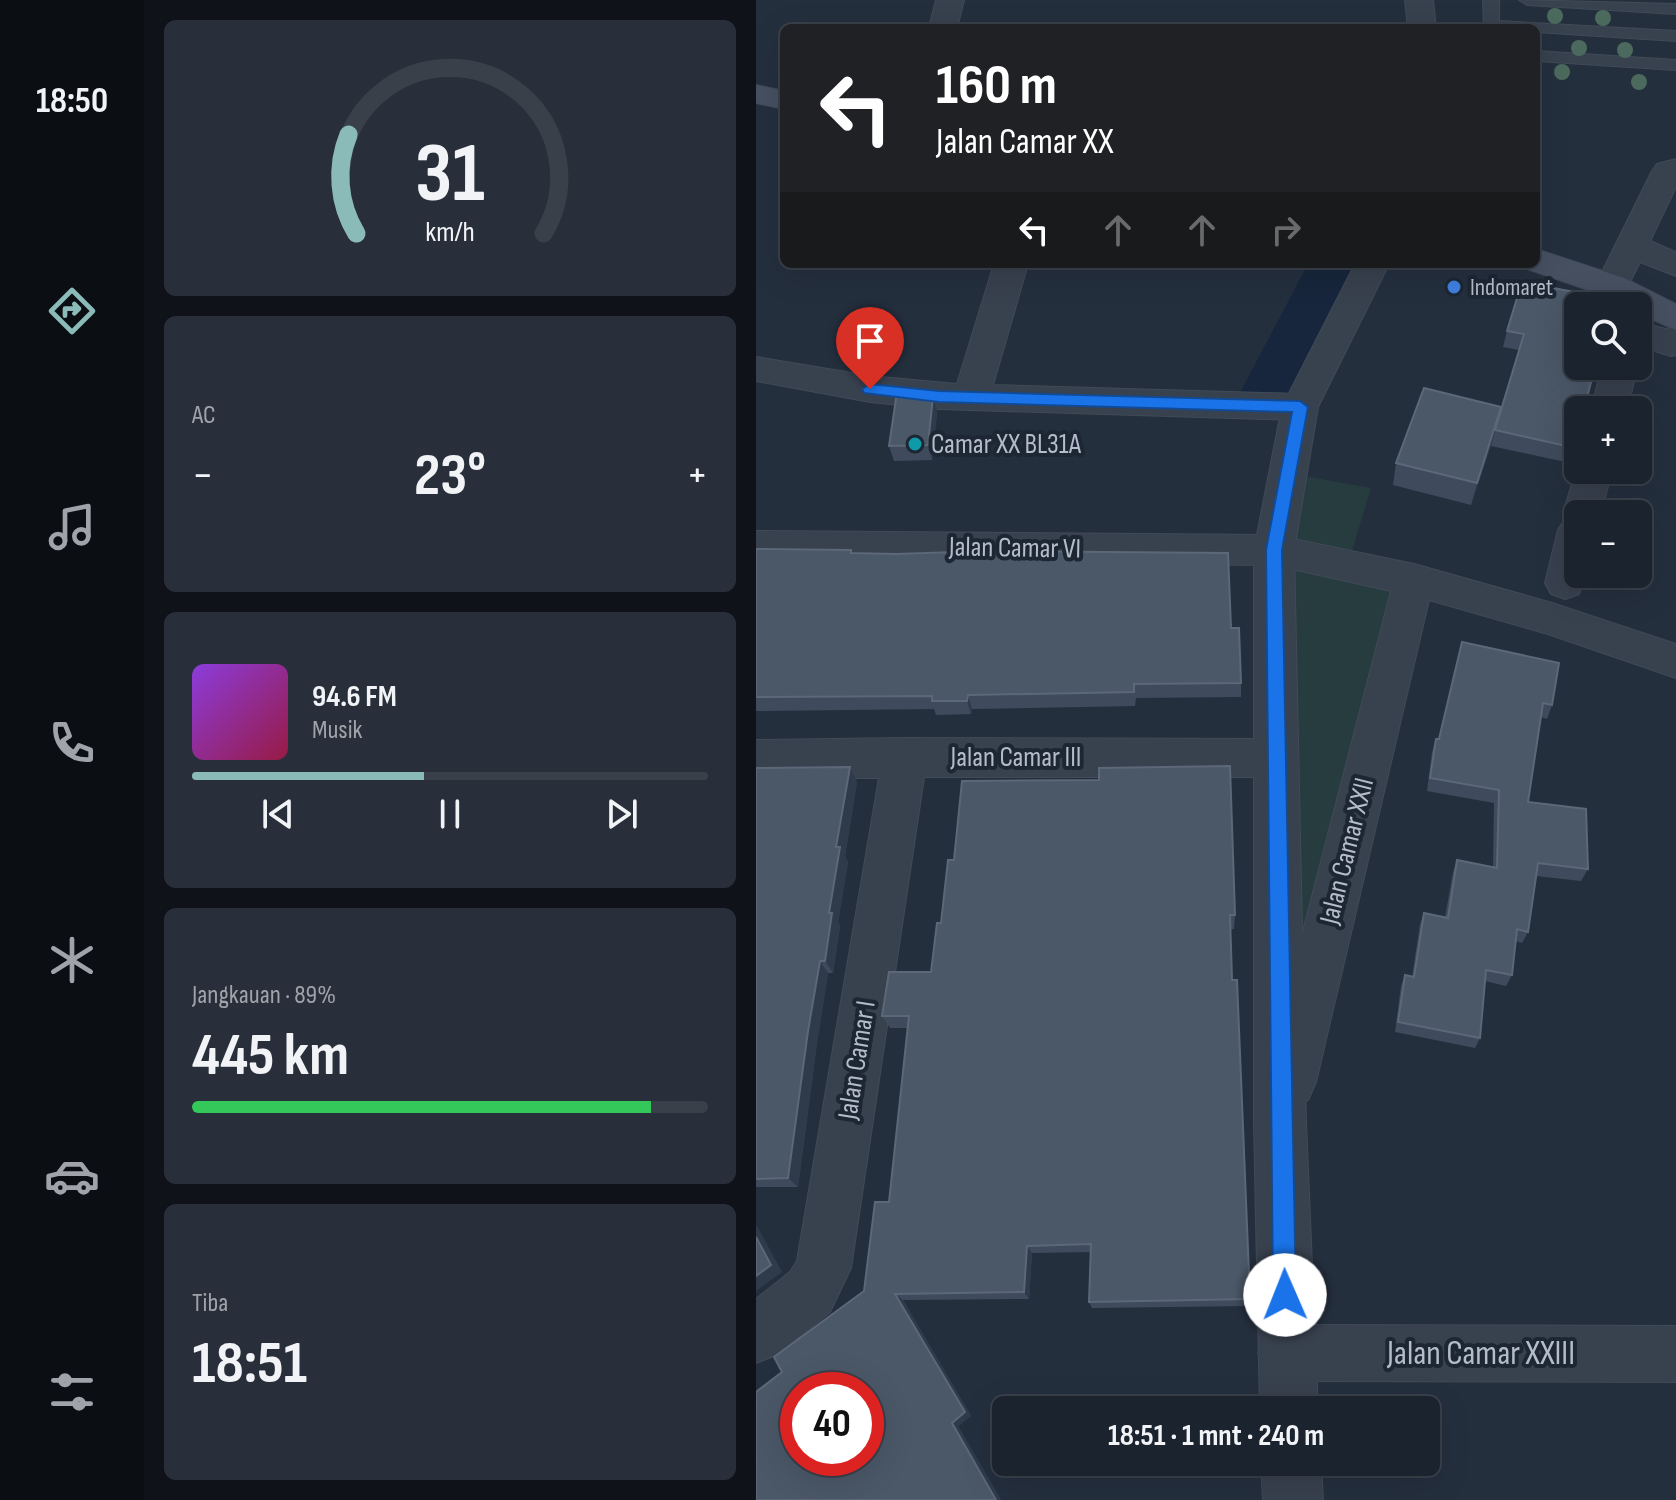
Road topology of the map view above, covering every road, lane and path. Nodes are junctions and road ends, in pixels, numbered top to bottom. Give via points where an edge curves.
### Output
1 (950, 0) edge
2 (1419, 0) edge
3 (1491, 0) edge
4 (1527, 0) edge
5 (1666, 5) edge
6 (944, 24) edge
7 (1422, 24) edge
8 (1492, 24) edge
9 (1540, 29) edge
10 (1676, 36) edge
11 (1540, 56) edge
12 (1676, 65) edge
13 (756, 94) edge
14 (780, 99) edge
15 (1676, 169) edge
16 (1630, 245) junction
17 (1540, 261) edge
18 (1676, 265) edge
19 (1010, 268) edge
20 (1370, 268) edge
21 (1612, 286) junction
22 (1676, 318) edge
23 (1652, 337) edge
24 (1676, 338) edge
25 (756, 369) edge
26 (971, 397) junction
27 (1300, 407) junction
28 (756, 546) edge
29 (1274, 550) junction
30 (1414, 580) junction
31 (1676, 661) edge
32 (905, 757) junction
33 (1275, 758) junction
34 (756, 759) edge
35 (1280, 1122) junction
36 (756, 1335) edge
37 (1286, 1353) junction
38 (1676, 1354) edge
39 (1288, 1396) edge
40 (1292, 1476) edge
41 (1293, 1500) edge

1 - 6 street
2 - 7 street
3 - 8 lane
4 - 5 lane
9 - 10 lane
11 - 12 lane
13 - 14 main road
15 - 16 street via 1668,171
16 - 18 street
16 - 21 street
17 - 21 main road
19 - 26 street
20 - 27 street
21 - 22 main road
23 - 24 street via 1671,344
25 - 26 street via 870,389
26 - 27 street
27 - 29 street
28 - 29 street, Jalan Camar VI
29 - 30 street
29 - 33 street
30 - 31 street
30 - 35 street, Jalan Camar XXII
32 - 33 street, Jalan Camar III
32 - 34 street, Jalan Camar III
32 - 36 street, Jalan Camar I via 823,1268 810,1292
33 - 35 street
35 - 37 street
37 - 38 street, Jalan Camar XXIII
37 - 39 street
40 - 41 street

